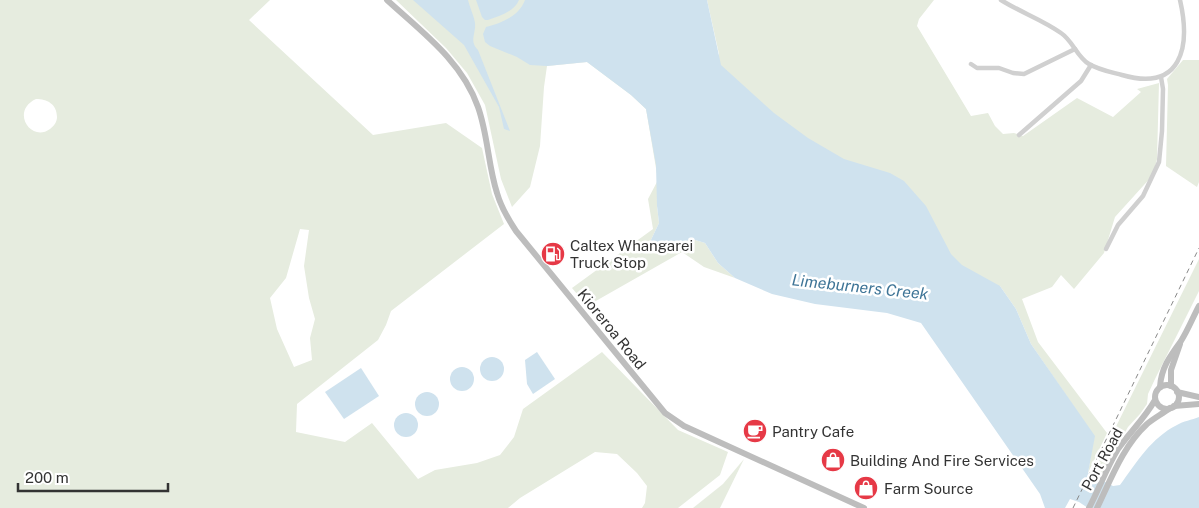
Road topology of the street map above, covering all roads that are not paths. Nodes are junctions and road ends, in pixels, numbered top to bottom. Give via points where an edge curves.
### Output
1 (387, 0) edge
2 (1001, 0) edge
3 (1180, 0) edge
4 (1075, 49) junction
5 (971, 64) dead end
6 (1091, 65) junction
7 (1161, 76) junction
8 (1019, 135) dead end
9 (1106, 249) dead end
10 (1199, 306) edge
11 (1181, 340) junction
12 (1172, 386) junction
13 (1160, 388) junction
14 (1177, 392) junction
15 (1199, 396) edge
16 (1155, 400) junction
17 (1199, 404) edge
18 (1172, 407) junction
19 (1113, 466) junction
20 (864, 508) edge
21 (1089, 508) edge
22 (1097, 508) edge

1 - 20 main road, Kioreroa Road via 455,64 468,85 482,121 497,193 516,231 665,413 684,426
2 - 4 street via 1061,33
3 - 7 street via 1184,29 1182,50 1175,65
4 - 5 street via 1024,74 999,68 977,68
4 - 6 street
6 - 7 street via 1138,79
6 - 8 street via 1081,81
7 - 9 street via 1159,162 1143,196 1118,225
10 - 11 main road
11 - 12 main road via 1171,370
11 - 13 main road via 1164,368
12 - 13 main road
12 - 14 main road
13 - 16 main road
14 - 15 main road
14 - 18 main road via 1178,399
16 - 18 main road via 1161,407
16 - 19 main road, Port Road via 1147,415 1130,432
17 - 18 main road
18 - 19 main road, Port Road via 1147,425
19 - 21 main road, Port Road
19 - 22 main road, Port Road

